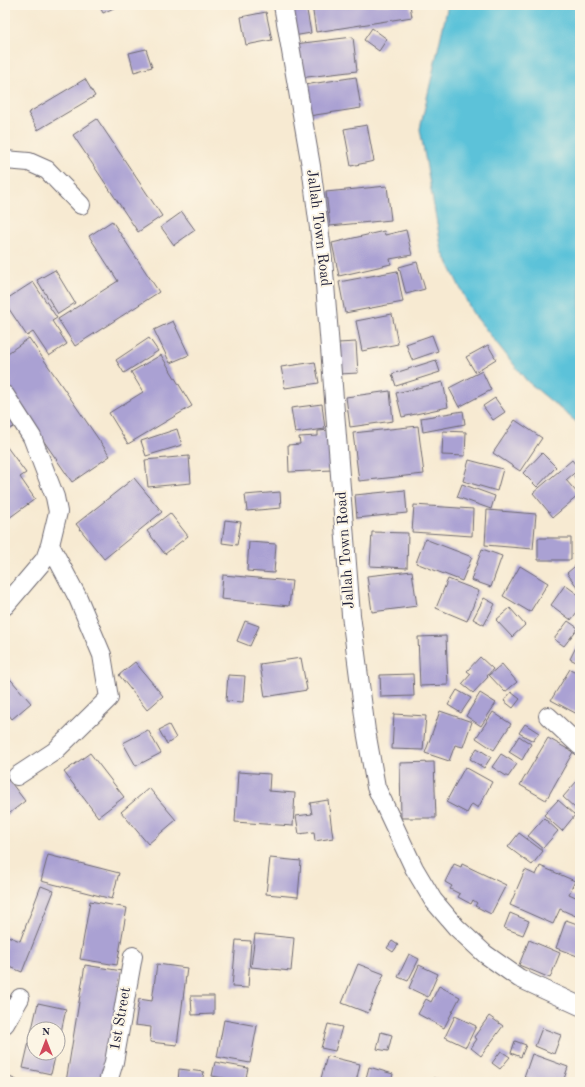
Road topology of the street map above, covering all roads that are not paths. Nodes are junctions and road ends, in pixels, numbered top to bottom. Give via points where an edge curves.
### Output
1 (283, 5) edge
2 (5, 160) edge
3 (81, 205) dead end
4 (5, 395) edge
5 (50, 545) junction
6 (5, 606) edge
7 (548, 716) dead end
8 (580, 746) edge
9 (17, 776) dead end
10 (133, 956) dead end
11 (20, 998) dead end
12 (580, 1006) edge
13 (5, 1024) edge
14 (108, 1082) edge

1 - 12 street, Jallah Town Road via 324,259 351,615 376,787 414,868 433,900 456,927 485,954 519,978
2 - 3 street via 29,162 47,170
4 - 5 street via 32,437 55,497 58,512
5 - 6 street via 45,560
5 - 9 street via 78,598 102,656 109,698 55,752
7 - 8 street
10 - 14 street, 1st Street
11 - 13 street

